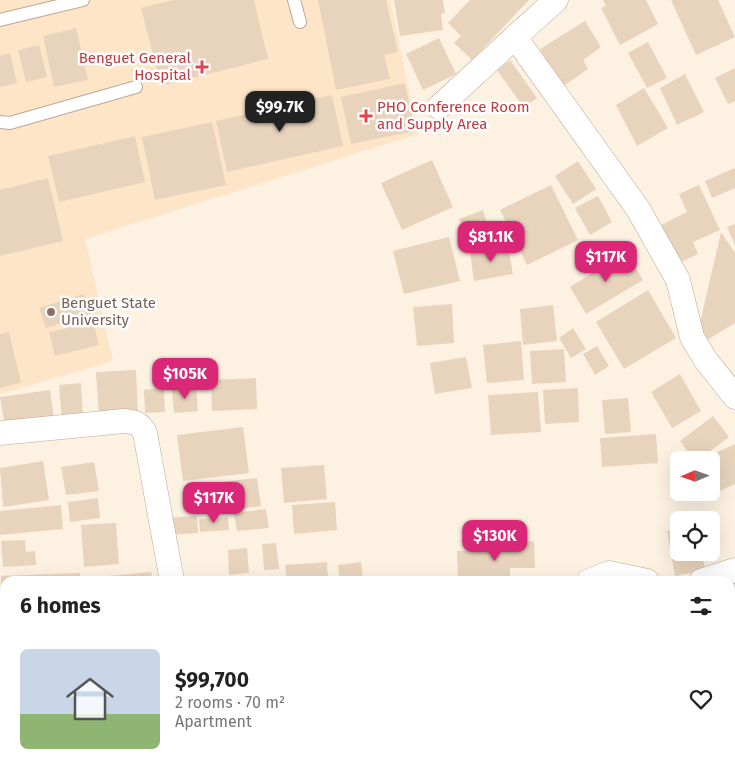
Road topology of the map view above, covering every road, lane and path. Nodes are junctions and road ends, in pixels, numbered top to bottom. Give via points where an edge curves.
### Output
1 (83, 0) edge
2 (294, 0) edge
3 (556, 0) edge
4 (0, 20) edge
5 (300, 22) dead end
6 (515, 37) junction
7 (136, 88) dead end
8 (439, 107) dead end
9 (0, 122) edge
10 (735, 397) edge
11 (0, 433) edge
12 (735, 570) edge
13 (171, 576) edge
14 (716, 576) edge

1 - 4 lane
2 - 5 lane
3 - 6 street
6 - 8 street
6 - 10 street via 638,209 678,280 692,337
7 - 9 lane via 10,123
11 - 13 street via 124,421 141,425
12 - 14 street

